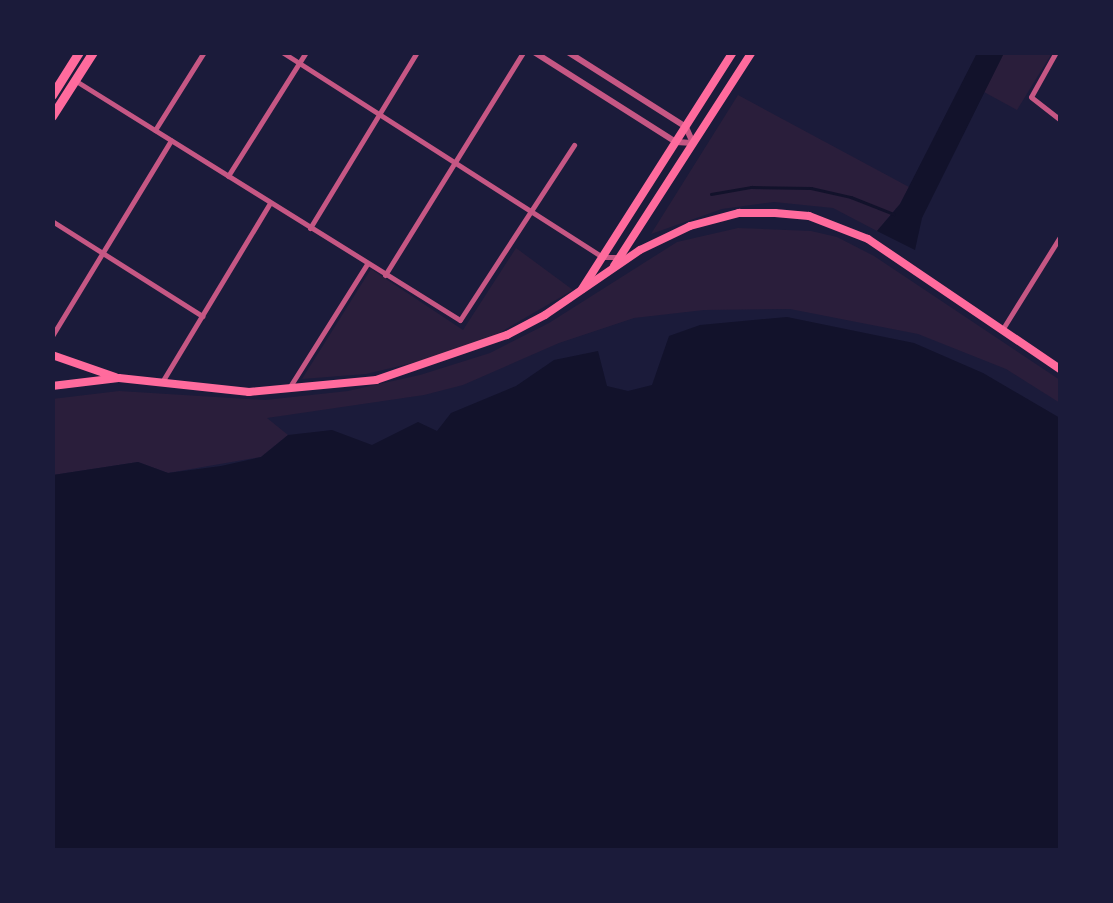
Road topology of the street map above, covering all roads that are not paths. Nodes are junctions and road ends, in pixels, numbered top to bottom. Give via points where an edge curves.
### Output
1 (79, 52) edge
2 (93, 52) edge
3 (204, 52) edge
4 (282, 52) edge
5 (306, 52) edge
6 (418, 52) edge
7 (522, 52) edge
8 (534, 52) edge
9 (733, 52) edge
10 (752, 52) edge
11 (1056, 52) edge
12 (569, 53) edge
13 (299, 64) junction
14 (76, 80) junction
15 (52, 96) edge
16 (380, 114) junction
17 (52, 116) edge
18 (1060, 120) edge
19 (686, 127) junction
20 (155, 130) junction
21 (171, 140) junction
22 (676, 142) junction
23 (693, 143) junction
24 (574, 145) dead end
25 (455, 163) junction
26 (228, 176) junction
27 (270, 203) junction
28 (532, 212) junction
29 (52, 221) edge
30 (310, 228) junction
31 (1060, 236) edge
32 (103, 253) junction
33 (621, 256) junction
34 (603, 257) junction
35 (367, 264) junction
36 (609, 274) junction
37 (385, 275) junction
38 (581, 292) junction
39 (202, 316) junction
40 (1002, 330) junction
41 (52, 336) edge
42 (52, 355) edge
43 (1060, 369) edge
44 (119, 378) junction
45 (162, 382) junction
46 (52, 386) edge
47 (288, 390) junction

1 - 15 main road
2 - 14 main road
3 - 20 street
4 - 13 street
5 - 13 street
6 - 16 street
7 - 25 street
8 - 22 street
9 - 19 main road
10 - 23 main road
11 - 18 street via 1031,97
12 - 19 street
13 - 16 street
13 - 26 street
14 - 17 main road
14 - 20 street
16 - 25 street
16 - 30 street
19 - 22 main road
19 - 23 street
20 - 21 street
21 - 26 street
21 - 32 street
22 - 23 street
22 - 34 main road
23 - 33 main road
24 - 28 street
25 - 28 street
25 - 37 street
26 - 27 street
27 - 30 street
27 - 39 street
28 - 34 street
28 - 37 street via 460,320
29 - 32 street
30 - 35 street
31 - 40 street
32 - 39 street
32 - 41 street
33 - 34 street
33 - 36 main road
34 - 38 main road
35 - 37 street
35 - 47 street
36 - 38 main road
36 - 40 main road via 666,236 719,217 809,216 868,239
38 - 47 main road via 507,335 443,360 376,380
39 - 45 street
40 - 43 main road
42 - 44 main road
44 - 45 main road
44 - 46 main road
45 - 47 main road

